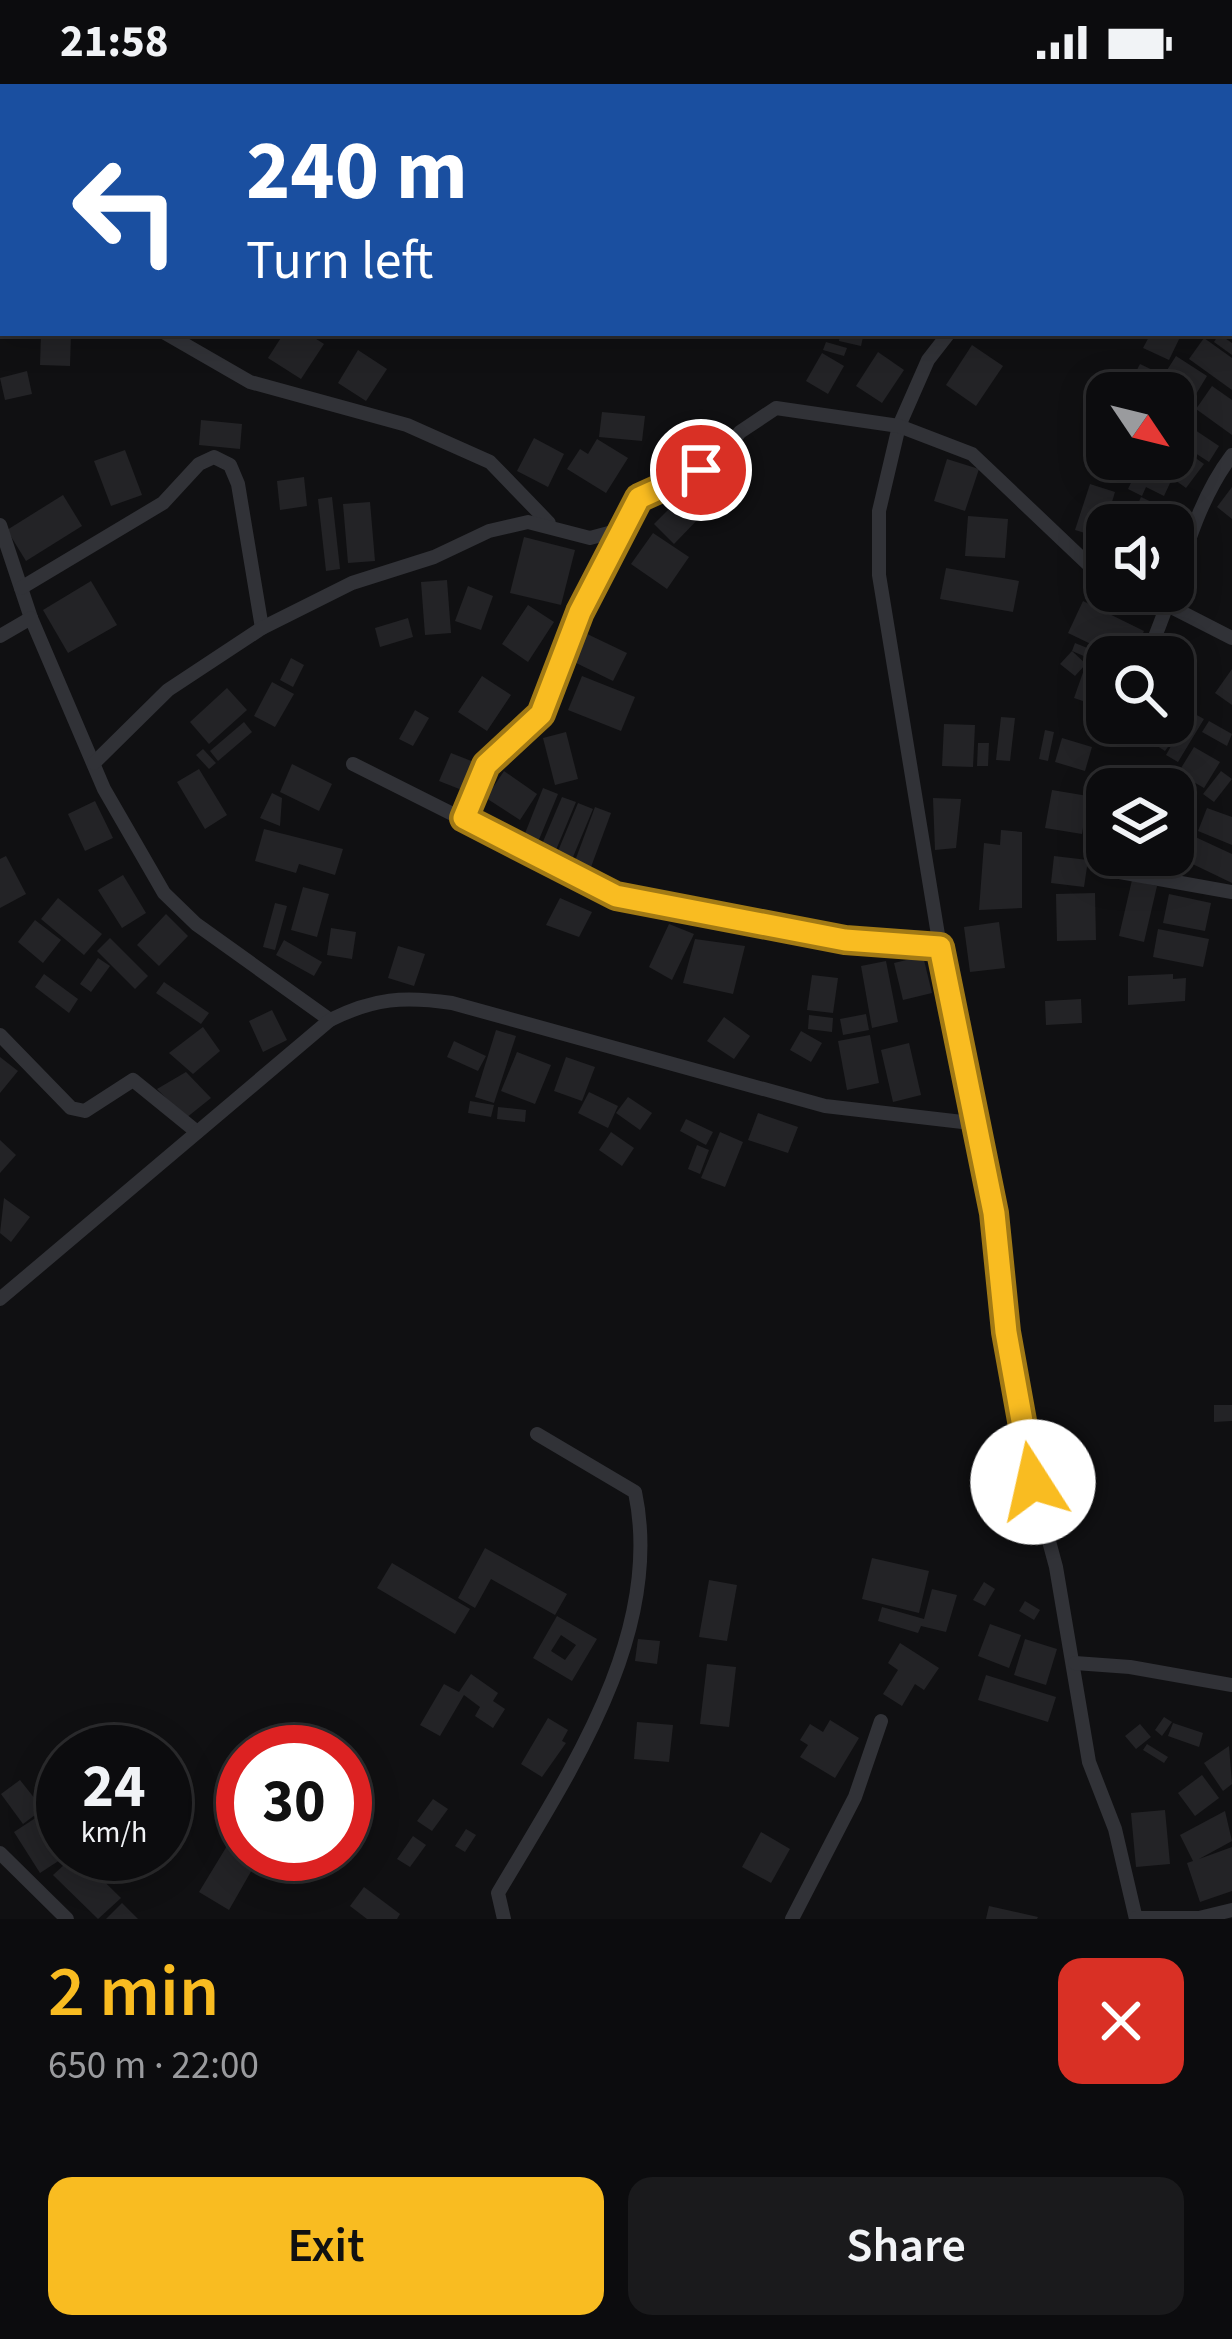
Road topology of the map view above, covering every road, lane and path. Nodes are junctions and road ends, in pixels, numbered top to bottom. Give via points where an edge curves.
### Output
1 (170, 336) edge
2 (947, 336) edge
3 (898, 426) junction
4 (1232, 455) edge
5 (549, 523) junction
6 (0, 525) edge
7 (620, 530) junction
8 (1194, 531) edge
9 (1086, 562) edge
10 (21, 588) junction
11 (1182, 612) edge
12 (32, 618) junction
13 (262, 628) junction
14 (0, 636) edge
15 (1232, 638) edge
16 (94, 763) junction
17 (353, 764) dead end
18 (464, 818) junction
19 (1142, 876) edge
20 (1232, 892) edge
21 (940, 947) junction
22 (330, 1021) junction
23 (0, 1035) edge
24 (971, 1123) junction
25 (197, 1132) junction
26 (0, 1298) edge
27 (537, 1434) dead end
28 (1075, 1663) junction
29 (1232, 1685) edge
30 (881, 1721) dead end
31 (0, 1852) edge
32 (1232, 1910) edge
33 (1136, 1918) edge
34 (67, 1919) edge
35 (504, 1919) edge
36 (792, 1919) edge

1 - 5 street via 250,382 407,425 473,453
2 - 3 street
3 - 7 street via 776,408 740,432 718,460 647,490
3 - 9 street via 972,454
3 - 21 street via 879,511 879,575
4 - 8 street
5 - 7 street via 590,538
5 - 13 street via 489,531 352,583
6 - 10 street
7 - 18 street via 541,714 486,765
10 - 12 street
10 - 13 street via 163,503 214,457 230,465 238,484
11 - 15 street
12 - 14 street
12 - 16 street
13 - 16 street via 168,691
16 - 22 street via 164,893
17 - 18 street
18 - 21 street via 616,896 845,940
19 - 20 street
21 - 24 street
22 - 24 street via 385,999 452,1003 826,1106
22 - 25 street
23 - 25 street via 70,1108 85,1111 134,1080
24 - 28 street via 994,1213 1033,1482
25 - 26 street
27 - 35 street via 635,1492 641,1571 628,1631 577,1759 498,1893
28 - 29 street
28 - 33 street via 1089,1762
30 - 36 street via 855,1797
31 - 34 street
32 - 33 street

